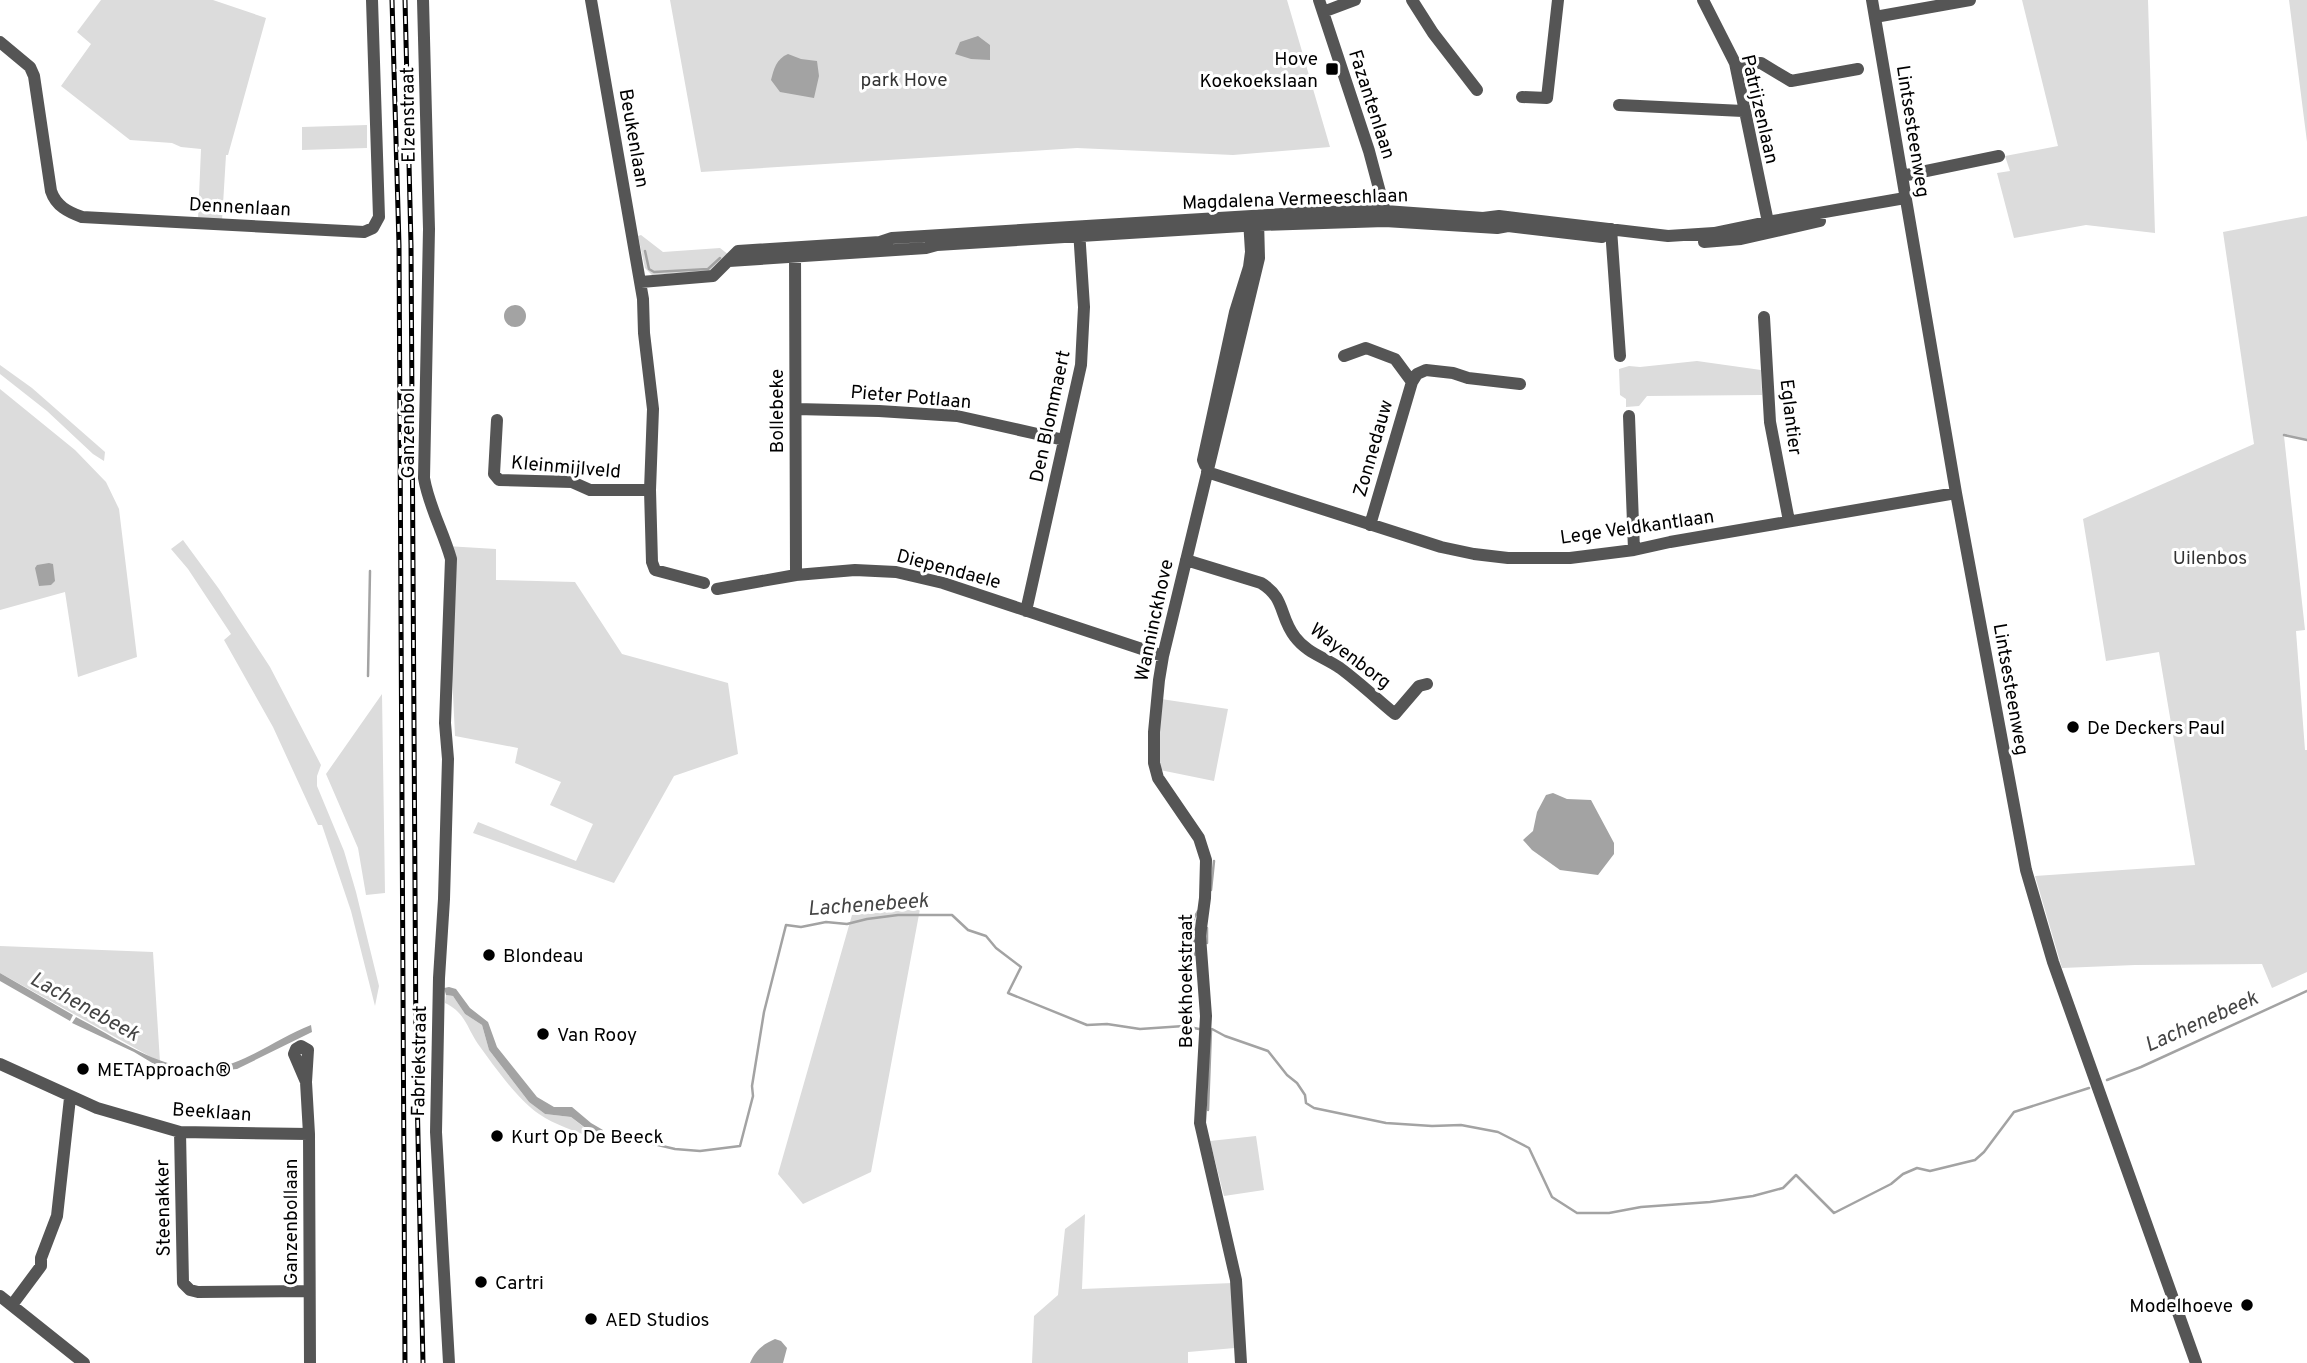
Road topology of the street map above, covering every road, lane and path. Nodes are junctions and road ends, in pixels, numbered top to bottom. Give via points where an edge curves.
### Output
1 (372, 0) edge
2 (423, 0) edge
3 (592, 0) edge
4 (1355, 0) edge
5 (1412, 0) edge
6 (1558, 0) edge
7 (1703, 0) edge
8 (1872, 0) edge
9 (1970, 0) edge
10 (1321, 6) edge
11 (1875, 17) junction
12 (0, 42) edge
13 (1735, 63) junction
14 (1858, 69) dead end
15 (1477, 90) dead end
16 (1522, 97) dead end
17 (1619, 105) dead end
18 (1743, 111) junction
19 (1999, 156) dead end
20 (1902, 176) junction
21 (1906, 202) junction
22 (1385, 216) junction
23 (1254, 221) junction
24 (1769, 226) junction
25 (429, 229) joint
26 (1079, 231) junction
27 (1611, 233) junction
28 (795, 252) junction
29 (641, 282) junction
30 (1764, 317) dead end
31 (1344, 356) dead end
32 (1620, 356) dead end
33 (1412, 382) junction
34 (1520, 384) dead end
35 (796, 409) junction
36 (1629, 416) dead end
37 (497, 420) dead end
38 (1064, 440) junction
39 (1207, 472) junction
40 (650, 490) junction
41 (1956, 493) junction
42 (1788, 521) junction
43 (1370, 525) junction
44 (1634, 550) junction
45 (1186, 560) junction
46 (796, 575) junction
47 (704, 583) dead end
48 (717, 589) dead end
49 (1026, 611) junction
50 (1163, 656) junction
51 (1427, 684) dead end
52 (448, 759) joint
53 (1158, 778) joint
54 (0, 1064) edge
55 (306, 1082) dead end
56 (70, 1098) junction
57 (180, 1132) junction
58 (309, 1134) junction
59 (309, 1291) junction
60 (5, 1300) edge
61 (83, 1363) edge
62 (310, 1363) edge
63 (449, 1363) edge
64 (1241, 1363) edge
65 (2196, 1363) edge

1 - 12 street, Dennenlaan via 379,217 373,228 364,232 82,217 70,212 58,205 49,184 34,76 30,67
2 - 25 street, Elzenstraat
3 - 29 street, Beukenlaan
4 - 10 street
5 - 15 street
6 - 16 street via 1547,98
7 - 13 street, Patrijzenlaan
8 - 11 street, Lintsesteenweg
9 - 11 street
10 - 22 street, Fazantenlaan via 1369,151
11 - 20 street, Lintsesteenweg
13 - 14 street via 1760,63 1791,81
13 - 18 street, Patrijzenlaan
17 - 18 street
18 - 24 street, Patrijzenlaan
19 - 20 street
20 - 21 street, Lintsesteenweg
21 - 24 street, Magdalena Vermeeschlaan
21 - 41 street, Lintsesteenweg
22 - 23 street, Magdalena Vermeeschlaan
22 - 27 street, Magdalena Vermeeschlaan via 1499,216
23 - 26 street, Magdalena Vermeeschlaan
23 - 39 street, Wanninckhove via 1259,258
24 - 27 street, Magdalena Vermeeschlaan via 1702,234
25 - 52 street, Ganzenbol via 424,478 427,499 451,559 445,723
26 - 28 street, Magdalena Vermeeschlaan via 916,249
26 - 38 street, Den Blommaert via 1084,343
27 - 32 street
28 - 29 street, Magdalena Vermeeschlaan via 738,251 713,276
28 - 35 street, Bollebeke
29 - 40 street via 652,397
30 - 42 street, Eglantier via 1770,422
31 - 33 street, Zonnedauw via 1366,348 1395,359
33 - 34 street, Zonnedauw via 1426,370
33 - 43 street, Zonnedauw
35 - 38 street, Pieter Potlaan via 957,416
35 - 46 street, Bollebeke
36 - 44 street
37 - 40 street, Kleinmijlveld via 494,474 499,480 572,482 590,490
38 - 49 street, Den Blommaert
39 - 43 street, Lege Veldkantlaan
39 - 45 street, Wanninckhove
40 - 47 street via 653,567
41 - 42 street, Lege Veldkantlaan
41 - 65 street, Lintsesteenweg via 2033,899
42 - 44 street, Lege Veldkantlaan
43 - 44 street, Lege Veldkantlaan via 1441,547 1508,558 1570,558
45 - 50 street, Wanninckhove
45 - 51 street, Wayenborg via 1268,587 1278,598 1296,639 1395,714 1419,686
46 - 48 street, Diependaele
46 - 49 street, Diependaele via 896,572
49 - 50 street, Diependaele
50 - 53 street, Wanninckhove via 1153,752
52 - 63 street, Fabriekstraat via 436,1132
53 - 64 street, Beekhoekstraat via 1199,838 1206,860 1200,947 1206,1016 1200,1123 1236,1280
54 - 56 street, Beeklaan
55 - 58 street, Ganzenbollaan
56 - 57 street, Beeklaan
56 - 60 street via 57,1216 41,1258
57 - 58 street, Beeklaan
57 - 59 street, Steenakker via 183,1283 198,1292
58 - 59 street, Ganzenbollaan
59 - 62 street, Ganzenbollaan
60 - 61 street

